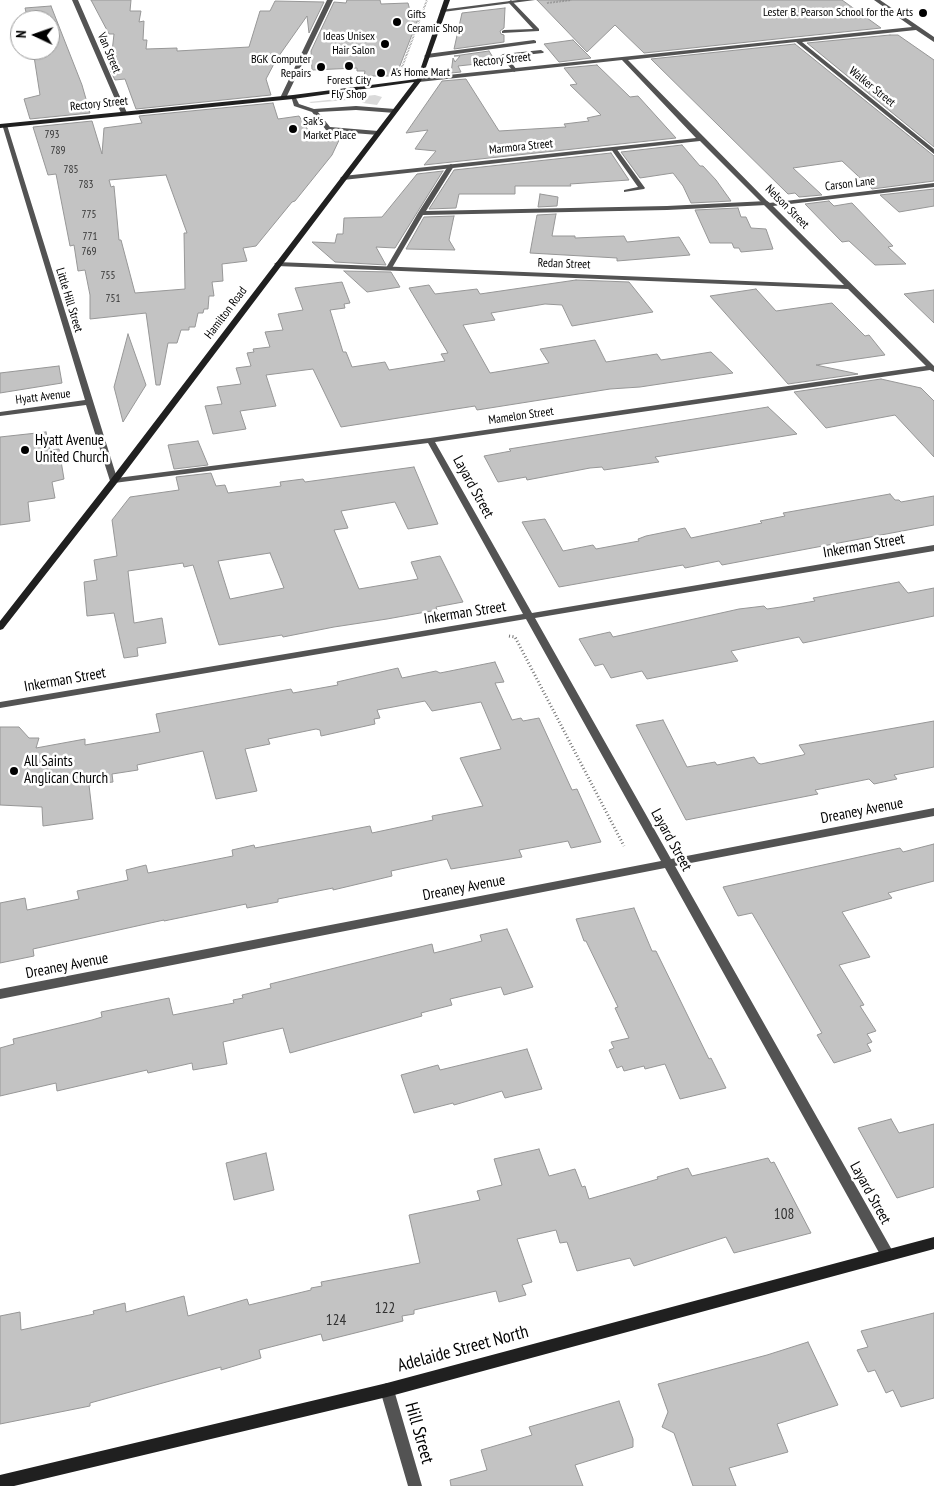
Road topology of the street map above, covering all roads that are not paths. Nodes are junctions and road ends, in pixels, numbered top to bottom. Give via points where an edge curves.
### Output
1 (75, 0) edge
2 (330, 0) edge
3 (447, 0) edge
4 (532, 0) edge
5 (877, 0) edge
6 (513, 4) junction
7 (443, 10) junction
8 (916, 28) junction
9 (504, 32) dead end
10 (797, 40) junction
11 (934, 40) edge
12 (534, 42) dead end
13 (541, 52) dead end
14 (426, 56) junction
15 (624, 59) junction
16 (514, 70) junction
17 (419, 80) junction
18 (293, 97) junction
19 (283, 98) junction
20 (314, 111) junction
21 (395, 111) junction
22 (124, 113) junction
23 (2, 125) edge
24 (378, 133) junction
25 (701, 139) junction
26 (614, 148) junction
27 (934, 152) edge
28 (451, 166) junction
29 (343, 178) junction
30 (934, 185) edge
31 (626, 191) dead end
32 (768, 204) junction
33 (421, 213) junction
34 (277, 264) junction
35 (389, 268) junction
36 (849, 287) junction
37 (933, 369) edge
38 (88, 402) junction
39 (0, 414) edge
40 (430, 440) junction
41 (114, 482) junction
42 (934, 548) edge
43 (527, 617) junction
44 (0, 627) edge
45 (0, 705) edge
46 (934, 812) edge
47 (667, 863) junction
48 (0, 994) edge
49 (934, 1242) edge
50 (887, 1254) junction
51 (387, 1390) junction
52 (0, 1482) edge
53 (415, 1486) edge

1 - 22 street, Van Street
2 - 19 street
3 - 7 main road, Hamilton Road
4 - 6 street
5 - 8 street
6 - 7 street
6 - 9 street via 537,30
7 - 14 main road, Hamilton Road
8 - 10 street, Rectory Street
8 - 11 street
10 - 15 street, Rectory Street
10 - 27 street, Walker Street
12 - 14 street
13 - 16 street via 503,56
14 - 17 main road, Hamilton Road
15 - 16 street, Rectory Street
15 - 25 street, Nelson Street
16 - 17 street, Rectory Street
17 - 18 main road, Rectory Street
17 - 21 main road, Hamilton Road
18 - 19 main road, Rectory Street
18 - 20 street via 296,105
19 - 22 main road, Rectory Street
20 - 21 street via 356,108
20 - 24 street via 328,129
21 - 24 main road, Hamilton Road
22 - 23 main road, Rectory Street
23 - 38 street, Little Hill Street
24 - 29 main road, Hamilton Road
25 - 26 street, Marmora Street
25 - 32 street, Nelson Street
26 - 28 street, Marmora Street
26 - 31 street via 642,188
28 - 29 street, Marmora Street
28 - 33 street
29 - 34 main road, Hamilton Road
30 - 32 street, Carson Lane
32 - 33 street, Carson Lane
32 - 36 street, Nelson Street
33 - 35 street
34 - 35 street, Redan Street
34 - 41 main road, Hamilton Road
35 - 36 street, Redan Street
36 - 37 street, Nelson Street
37 - 40 street, Mamelon Street
38 - 39 street, Hyatt Avenue
38 - 41 street, Little Hill Street
40 - 41 street, Mamelon Street
40 - 43 street, Layard Street
41 - 44 main road, Hamilton Road
42 - 43 street, Inkerman Street
43 - 45 street, Inkerman Street
43 - 47 street, Layard Street
46 - 47 street, Dreaney Avenue
47 - 48 street, Dreaney Avenue
47 - 50 street, Layard Street
49 - 50 main road, Adelaide Street North
50 - 51 main road, Adelaide Street North
51 - 52 main road, Adelaide Street North
51 - 53 street, Hill Street

